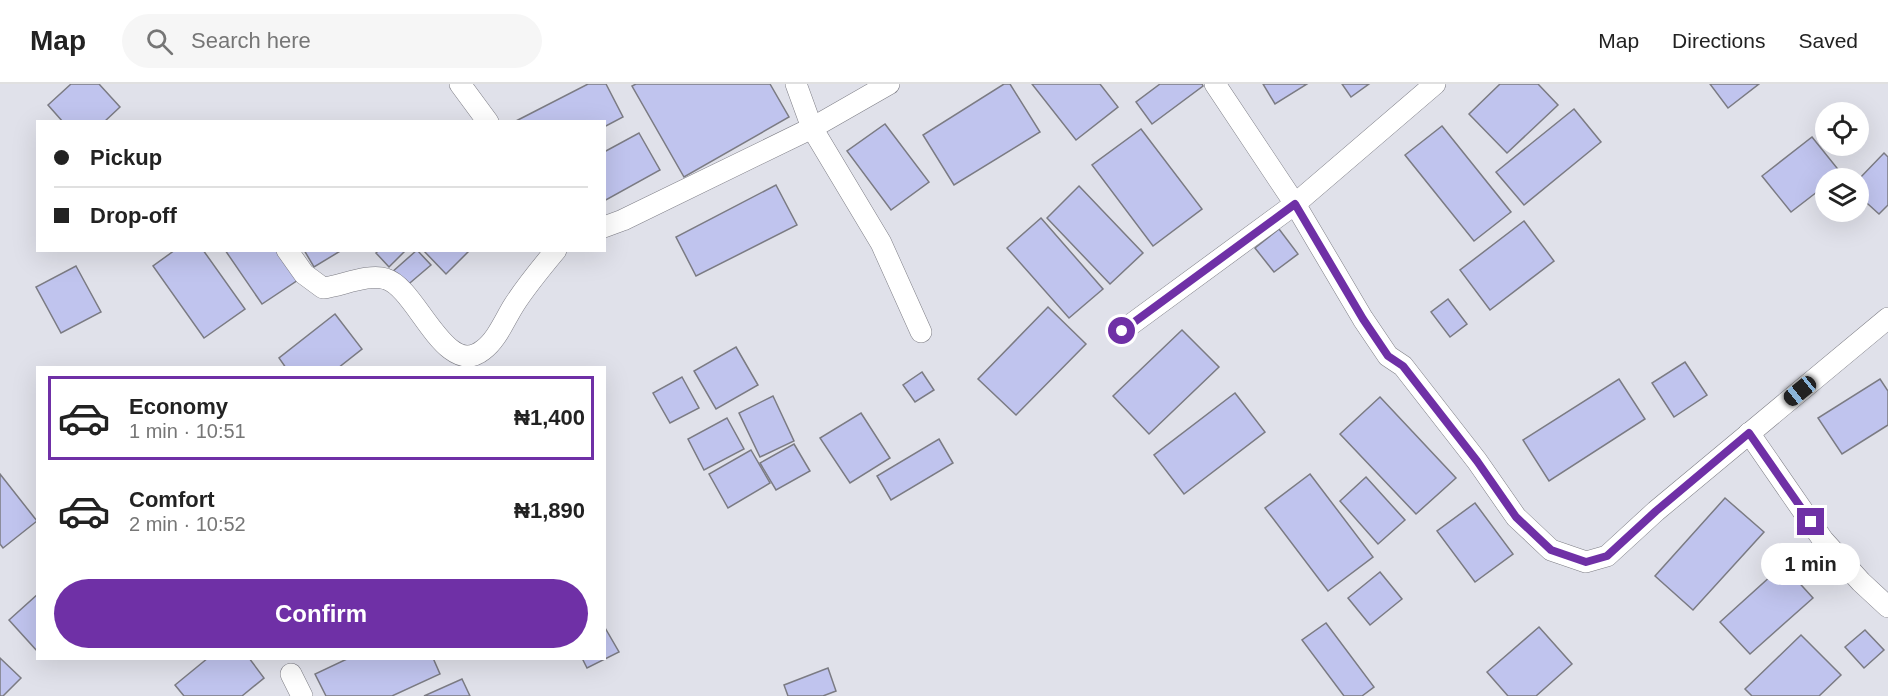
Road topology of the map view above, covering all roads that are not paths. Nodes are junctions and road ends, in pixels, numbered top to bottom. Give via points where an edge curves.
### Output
1 (460, 84) edge
2 (796, 84) edge
3 (890, 84) edge
4 (1215, 84) edge
5 (1435, 84) edge
6 (487, 120) edge
7 (812, 128) junction
8 (1295, 204) junction
9 (606, 226) edge
10 (288, 252) edge
11 (554, 252) edge
12 (1888, 318) edge
13 (1122, 331) dead end
14 (921, 332) dead end
15 (1749, 433) junction
16 (1888, 607) edge
17 (291, 674) dead end
18 (302, 696) edge

1 - 6 street
2 - 7 street
3 - 7 street
4 - 8 street
5 - 8 street
7 - 9 street
7 - 14 street via 881,243
8 - 13 street
8 - 15 street via 1388,356 1403,366 1516,517 1551,550 1586,562 1607,556
10 - 11 street via 304,274 323,288 374,277 397,285 444,346 466,355 483,351
12 - 15 street
15 - 16 street via 1823,540
17 - 18 street

